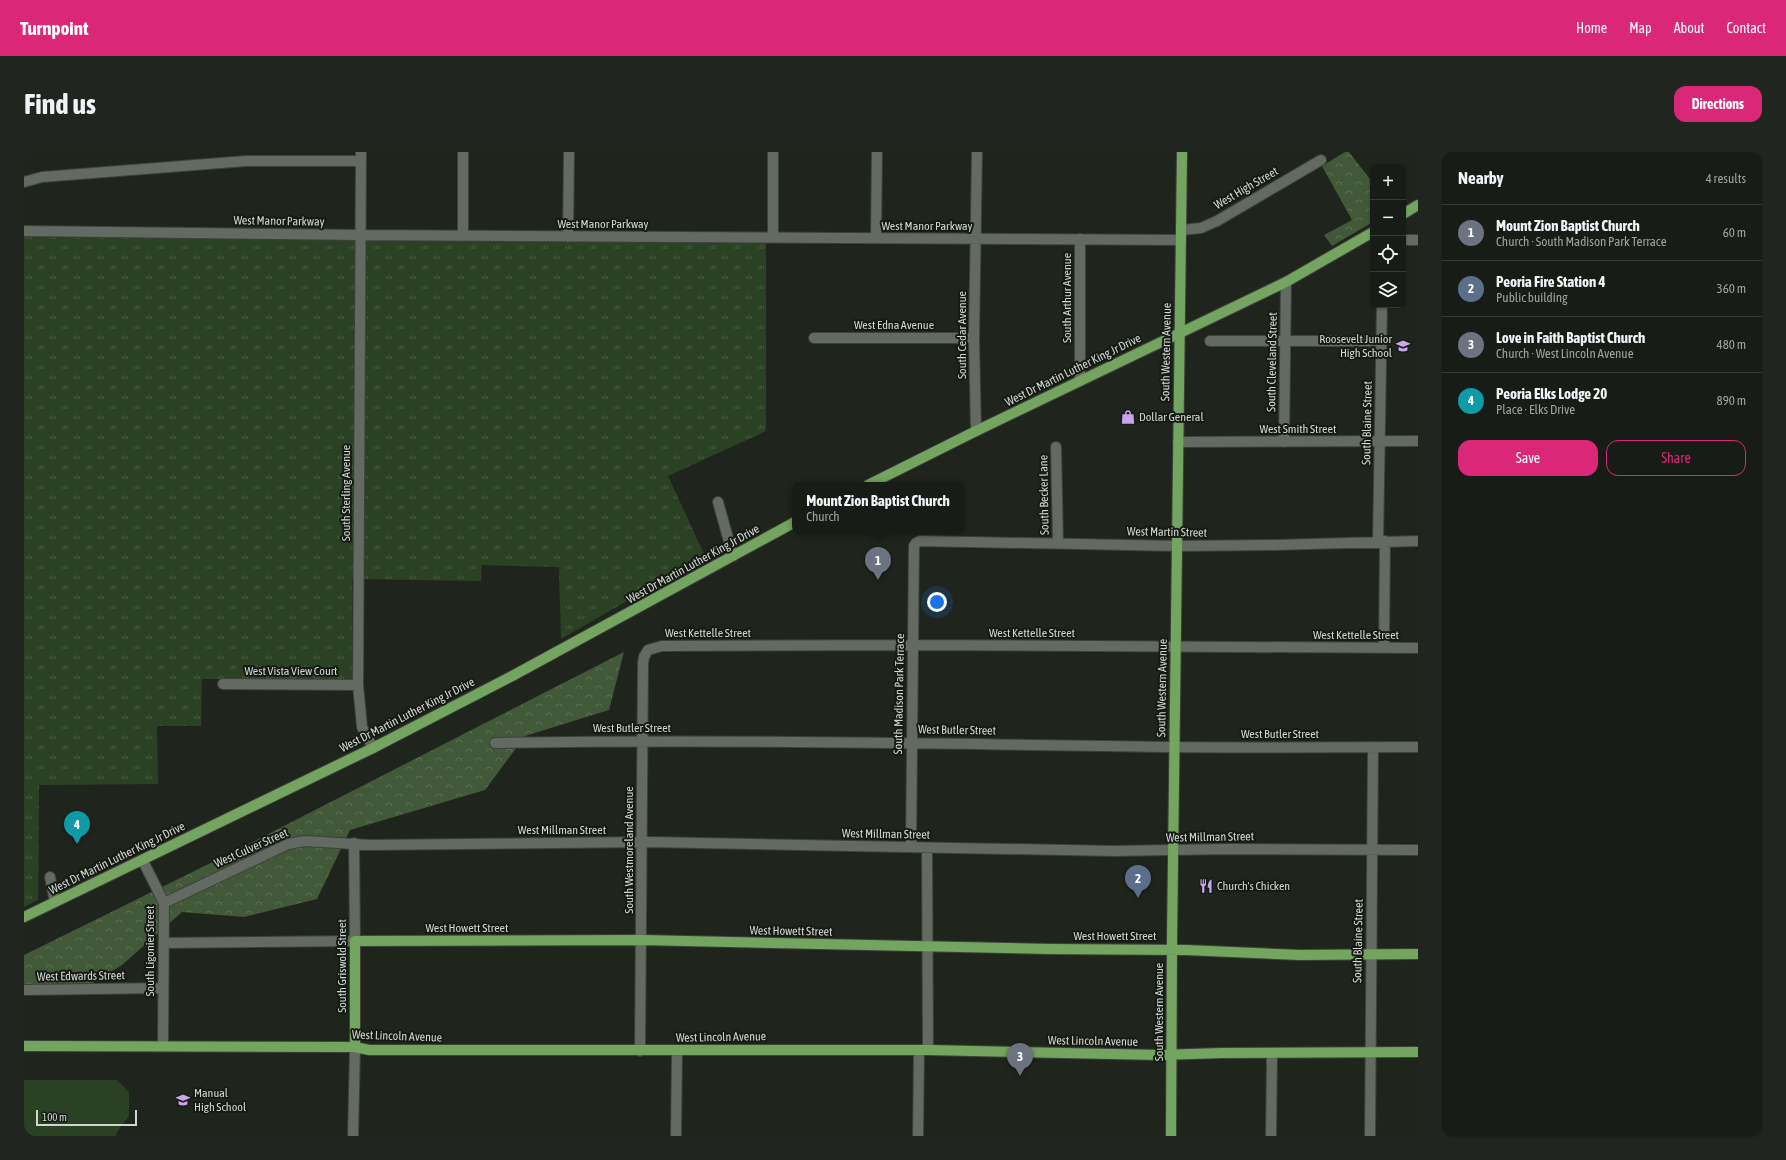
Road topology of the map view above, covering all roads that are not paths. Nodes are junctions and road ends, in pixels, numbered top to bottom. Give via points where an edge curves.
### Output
1 (463, 152) edge
2 (569, 152) edge
3 (773, 152) edge
4 (877, 152) edge
5 (977, 152) edge
6 (1182, 152) edge
7 (269, 156) edge
8 (361, 156) edge
9 (1321, 160) dead end
10 (24, 182) edge
11 (1418, 205) edge
12 (1406, 212) edge
13 (24, 231) edge
14 (1370, 234) edge
15 (360, 235) junction
16 (463, 235) junction
17 (1181, 235) junction
18 (568, 237) junction
19 (773, 237) junction
20 (876, 238) junction
21 (976, 239) junction
22 (1080, 239) junction
23 (1360, 240) junction
24 (1370, 240) edge
25 (1406, 240) edge
26 (1418, 240) edge
27 (1286, 282) junction
28 (1382, 308) edge
29 (1180, 333) junction
30 (814, 338) dead end
31 (974, 338) junction
32 (1286, 340) junction
33 (1210, 341) dead end
34 (1381, 341) junction
35 (1080, 380) junction
36 (976, 431) junction
37 (1380, 441) junction
38 (1418, 441) edge
39 (1178, 442) junction
40 (1284, 442) junction
41 (1056, 447) dead end
42 (874, 482) edge
43 (718, 502) dead end
44 (792, 524) edge
45 (1381, 541) junction
46 (1418, 541) edge
47 (916, 542) joint
48 (1058, 543) junction
49 (1177, 546) junction
50 (733, 556) junction
51 (913, 645) junction
52 (1176, 646) junction
53 (1384, 648) junction
54 (1418, 648) edge
55 (647, 651) joint
56 (223, 684) dead end
57 (358, 685) junction
58 (643, 740) junction
59 (495, 742) dead end
60 (911, 742) junction
61 (1174, 747) junction
62 (1373, 747) junction
63 (1418, 747) edge
64 (372, 748) junction
65 (641, 842) junction
66 (354, 843) junction
67 (911, 847) junction
68 (927, 848) junction
69 (1372, 850) junction
70 (1418, 850) edge
71 (1173, 851) junction
72 (143, 861) junction
73 (50, 877) dead end
74 (54, 902) junction
75 (164, 902) junction
76 (24, 917) edge
77 (641, 940) junction
78 (355, 941) junction
79 (164, 943) junction
80 (928, 946) junction
81 (1172, 950) junction
82 (1370, 954) junction
83 (1418, 954) edge
84 (163, 988) junction
85 (24, 990) edge
86 (24, 1046) edge
87 (163, 1046) junction
88 (355, 1047) junction
89 (923, 1050) junction
90 (640, 1051) junction
91 (676, 1051) junction
92 (1418, 1052) edge
93 (1272, 1053) junction
94 (1371, 1053) junction
95 (1172, 1055) junction
96 (353, 1136) edge
97 (676, 1136) edge
98 (918, 1136) edge
99 (1171, 1136) edge
100 (1271, 1136) edge
101 (1370, 1136) edge

1 - 16 street
2 - 18 street
3 - 19 street
4 - 20 street
5 - 21 street, South Cedar Avenue
6 - 17 main road, South Western Avenue
7 - 8 street
7 - 10 street via 42,177
8 - 15 street, South Sterling Avenue
9 - 17 street, West High Street via 1216,221
11 - 12 main road
13 - 15 street, West Manor Parkway
14 - 23 main road, West Dr Martin Luther King Jr Drive
15 - 16 street, West Manor Parkway
15 - 57 street, South Sterling Avenue
16 - 18 street, West Manor Parkway
17 - 22 street, West Manor Parkway
17 - 29 main road, South Western Avenue
18 - 19 street, West Manor Parkway
19 - 20 street, West Manor Parkway
20 - 21 street, West Manor Parkway
21 - 22 street, West Manor Parkway
21 - 31 street, South Cedar Avenue
22 - 35 street, South Arthur Avenue
23 - 24 street
23 - 27 main road, West Dr Martin Luther King Jr Drive
25 - 26 street
27 - 29 main road, West Dr Martin Luther King Jr Drive
27 - 32 street, South Cleveland Street
28 - 34 street, South Blaine Street
29 - 35 main road, West Dr Martin Luther King Jr Drive
29 - 39 main road, South Western Avenue
30 - 31 street, West Edna Avenue
31 - 36 street, South Cedar Avenue
32 - 33 street
32 - 34 street
32 - 40 street, South Cleveland Street
34 - 37 street, South Blaine Street
35 - 36 main road, West Dr Martin Luther King Jr Drive
36 - 42 main road, West Dr Martin Luther King Jr Drive
37 - 38 street, West Smith Street
37 - 40 street, West Smith Street
37 - 45 street, South Blaine Street
39 - 40 street, West Smith Street
39 - 49 main road, South Western Avenue
41 - 48 street, South Becker Lane
43 - 50 street
44 - 50 main road, West Dr Martin Luther King Jr Drive
45 - 46 street, West Martin Street
45 - 49 street, West Martin Street
45 - 53 street, South Blaine Street
47 - 48 street, West Martin Street
47 - 51 street, South Madison Park Terrace
48 - 49 street, West Martin Street
49 - 52 main road, South Western Avenue
50 - 64 main road, West Dr Martin Luther King Jr Drive via 514,675
51 - 52 street, West Kettelle Street
51 - 55 street, West Kettelle Street via 662,646
51 - 60 street, South Madison Park Terrace
52 - 53 street, West Kettelle Street
52 - 61 main road, South Western Avenue
53 - 54 street, West Kettelle Street
55 - 58 street, South Westmoreland Avenue via 643,661
56 - 57 street, West Vista View Court
57 - 64 street, South Sterling Avenue via 362,727
58 - 59 street, West Butler Street
58 - 60 street, West Butler Street
58 - 65 street, South Westmoreland Avenue
60 - 61 street, West Butler Street
60 - 67 street, South Madison Park Terrace
61 - 62 street, West Butler Street
61 - 71 main road, South Western Avenue
62 - 63 street, West Butler Street
62 - 69 street, South Blaine Street
64 - 72 main road, West Dr Martin Luther King Jr Drive
65 - 66 street, West Millman Street via 370,845
65 - 67 street, West Millman Street
65 - 77 street, South Westmoreland Avenue
66 - 75 street, West Culver Street via 304,841 288,844
66 - 78 street, South Griswold Street
67 - 68 street, West Millman Street
68 - 71 street, West Millman Street
68 - 80 street
69 - 70 street, West Millman Street
69 - 71 street, West Millman Street
69 - 82 street, South Blaine Street
71 - 81 main road, South Western Avenue
72 - 74 main road, West Dr Martin Luther King Jr Drive
72 - 75 street, South Ligonier Street
73 - 74 street
74 - 76 main road, West Dr Martin Luther King Jr Drive
75 - 79 street, South Ligonier Street
77 - 78 main road, West Howett Street
77 - 80 main road, West Howett Street
77 - 90 street, South Westmoreland Avenue
78 - 79 street, West Howett Street
78 - 88 main road, South Griswold Street
79 - 84 street, South Ligonier Street
80 - 81 main road, West Howett Street
80 - 89 street
81 - 82 main road, West Howett Street via 1300,955
81 - 95 main road, South Western Avenue
82 - 83 main road, West Howett Street
82 - 94 street, South Blaine Street
84 - 85 street, West Edwards Street
84 - 87 street, South Ligonier Street
86 - 87 main road, West Lincoln Avenue
87 - 88 main road, West Lincoln Avenue
88 - 90 main road, West Lincoln Avenue via 369,1050
88 - 96 street, South Griswold Street
89 - 91 main road, West Lincoln Avenue
89 - 95 main road, West Lincoln Avenue
89 - 98 street
90 - 91 main road, West Lincoln Avenue
91 - 97 street
92 - 94 main road, West Lincoln Avenue
93 - 94 main road, West Lincoln Avenue
93 - 95 main road, West Lincoln Avenue
93 - 100 street
94 - 101 street, South Blaine Street
95 - 99 main road, South Western Avenue

